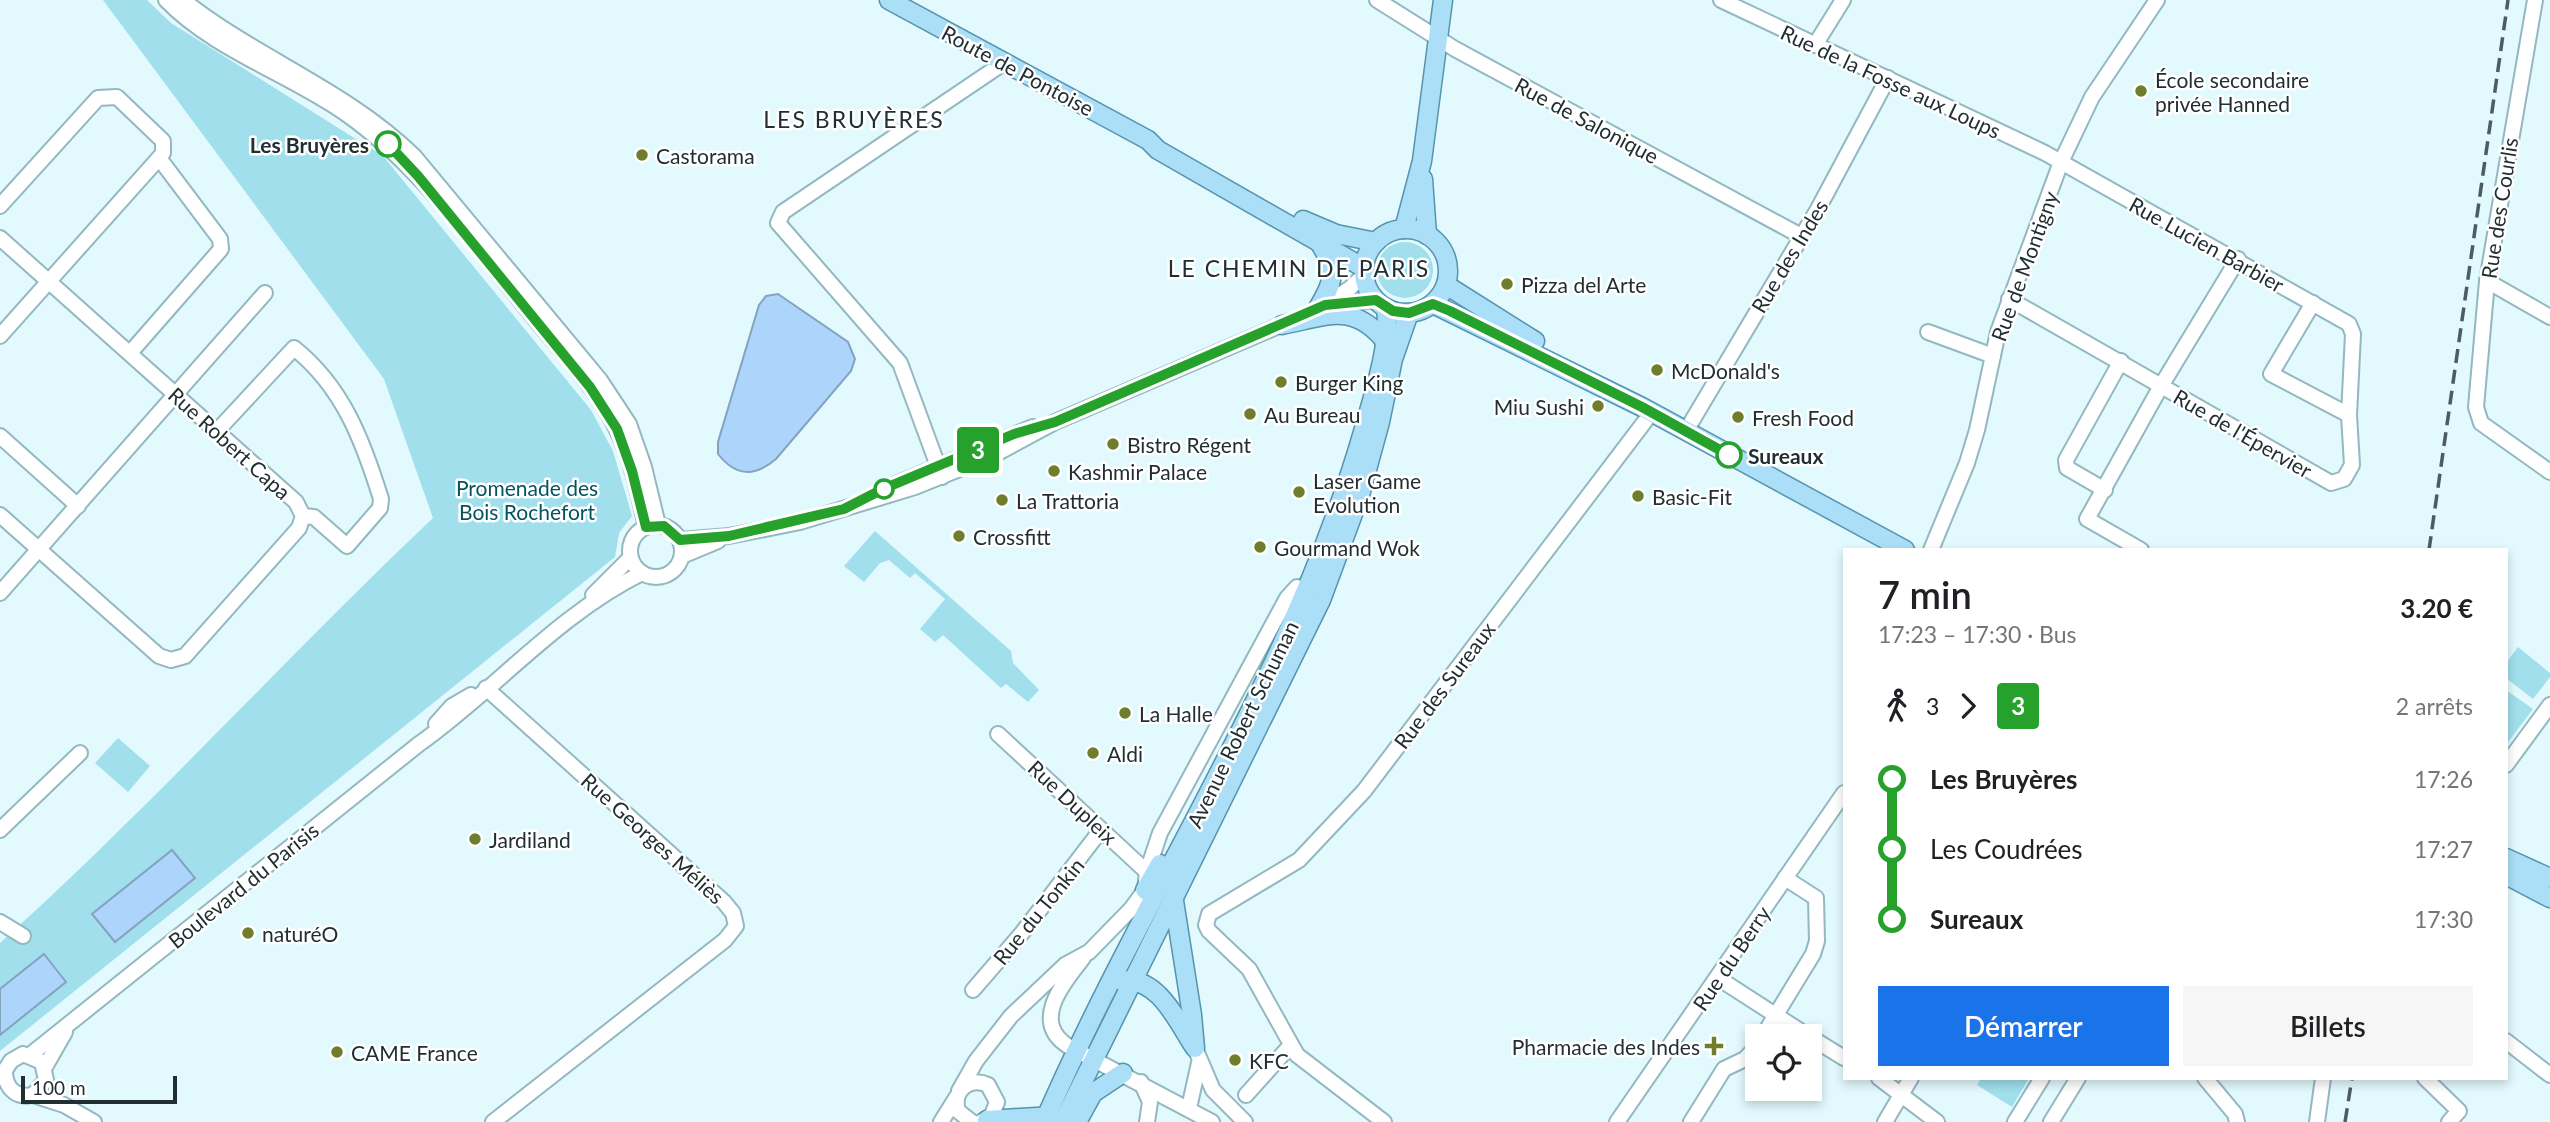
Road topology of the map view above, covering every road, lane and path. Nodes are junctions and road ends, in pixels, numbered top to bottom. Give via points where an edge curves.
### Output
1 (166, 0) edge
2 (183, 0) edge
3 (888, 0) edge
4 (1377, 0) edge
5 (1443, 0) edge
6 (1721, 0) edge
7 (1843, 0) edge
8 (2157, 0) edge
9 (2535, 0) edge
10 (1439, 36) junction
11 (1815, 45) junction
12 (1005, 62) junction
13 (1888, 78) junction
14 (1147, 140) junction
15 (159, 158) junction
16 (1422, 162) junction
17 (2061, 162) junction
18 (0, 206) edge
19 (1404, 229) junction
20 (1427, 235) junction
21 (1801, 236) junction
22 (0, 237) edge
23 (1319, 242) junction
24 (1376, 242) junction
25 (2238, 259) junction
26 (1364, 271) junction
27 (49, 281) junction
28 (2487, 281) junction
29 (1446, 285) junction
30 (265, 293) dead end
31 (2009, 299) junction
32 (2313, 303) junction
33 (1381, 304) junction
34 (1433, 304) junction
35 (1321, 306) junction
36 (1409, 313) junction
37 (2550, 317) edge
38 (1282, 325) junction
39 (2352, 328) joint
40 (1928, 332) dead end
41 (0, 336) edge
42 (1386, 342) junction
43 (130, 353) junction
44 (1993, 356) junction
45 (2121, 361) junction
46 (2161, 386) junction
47 (176, 394) junction
48 (1647, 409) junction
49 (2349, 415) junction
50 (217, 431) junction
51 (1686, 431) junction
52 (0, 436) edge
53 (941, 471) junction
54 (2550, 472) edge
55 (2105, 489) junction
56 (78, 506) junction
57 (0, 514) edge
58 (309, 517) junction
59 (652, 526) junction
60 (729, 536) junction
61 (680, 540) junction
62 (1901, 548) edge
63 (1932, 548) edge
64 (2138, 548) edge
65 (40, 550) junction
66 (682, 555) junction
67 (631, 558) junction
68 (642, 573) junction
69 (1303, 587) junction
70 (0, 593) edge
71 (1310, 624) junction
72 (549, 636) junction
73 (486, 688) junction
74 (2550, 705) edge
75 (1240, 732) junction
76 (998, 734) dead end
77 (80, 753) dead end
78 (2508, 762) edge
79 (1843, 794) edge
80 (1, 824) edge
81 (1101, 830) junction
82 (2508, 859) edge
83 (1147, 872) junction
84 (2508, 876) edge
85 (1785, 878) junction
86 (2550, 878) edge
87 (1145, 890) junction
88 (2550, 898) edge
89 (1174, 901) junction
90 (0, 922) edge
91 (23, 936) dead end
92 (1088, 952) junction
93 (1718, 978) junction
94 (1134, 980) junction
95 (1112, 983) junction
96 (973, 990) dead end
97 (1774, 1016) junction
98 (1770, 1024) edge
99 (1787, 1024) edge
100 (68, 1027) junction
101 (2508, 1042) edge
102 (1822, 1045) edge
103 (1290, 1046) junction
104 (30, 1055) junction
105 (1086, 1055) junction
106 (1197, 1055) junction
107 (1745, 1055) edge
108 (1843, 1057) edge
109 (46, 1070) junction
110 (1123, 1073) junction
111 (2550, 1074) edge
112 (2, 1076) edge
113 (1882, 1080) edge
114 (1910, 1080) edge
115 (2041, 1080) edge
116 (2077, 1080) edge
117 (2206, 1080) edge
118 (2323, 1080) edge
119 (2427, 1080) edge
120 (1141, 1082) junction
121 (26, 1095) junction
122 (958, 1095) junction
123 (1246, 1095) dead end
124 (1902, 1095) junction
125 (0, 1097) edge
126 (64, 1105) junction
127 (1189, 1108) junction
128 (1625, 1118) edge
129 (1060, 1119) edge
130 (980, 1121) edge
131 (94, 1122) edge
132 (494, 1122) edge
133 (941, 1122) edge
134 (1147, 1122) edge
135 (1212, 1122) edge
136 (1245, 1122) edge
137 (1384, 1122) edge
138 (1690, 1122) edge
139 (1885, 1122) edge
140 (1937, 1122) edge
141 (2015, 1122) edge
142 (2051, 1122) edge
143 (2237, 1122) edge
144 (2317, 1122) edge
145 (2449, 1122) edge

1 - 59 street via 207,33 353,118 383,140 418,176 597,398 617,429
2 - 59 street via 384,127 414,156 600,380 629,424 644,467
3 - 12 main road, Route de Pontoise
4 - 10 street, Rue de Salonique
5 - 10 main road
6 - 11 street, Rue de la Fosse aux Loups
7 - 11 street
8 - 17 street, Rue de Montigny via 2092,97
9 - 28 street, Rue des Courlis
10 - 16 main road
10 - 21 street, Rue de Salonique via 1455,49
11 - 13 street, Rue de la Fosse aux Loups
12 - 14 main road, Route de Pontoise
12 - 53 street via 783,212 778,223 900,363
13 - 17 street, Rue de la Fosse aux Loups
13 - 21 street, Rue des Indes
14 - 23 main road, Route de Pontoise
14 - 24 main road, Route de Pontoise via 1320,228
15 - 18 street via 163,145 159,135 117,97 102,97 78,117
15 - 27 street
15 - 43 street via 220,239 221,249
16 - 19 main road
16 - 20 main road
17 - 25 street, Rue Lucien Barbier
17 - 31 street, Rue de Montigny
19 - 20 main road
19 - 24 main road
20 - 29 main road via 1444,252
21 - 51 street, Rue des Indes
22 - 27 street, Rue Robert Capa
23 - 26 main road, Route de Pontoise
23 - 35 main road via 1333,271
24 - 26 main road
25 - 32 street, Rue Lucien Barbier
25 - 46 street
26 - 33 main road
26 - 35 street
27 - 41 street
27 - 43 street, Rue Robert Capa
28 - 37 street
28 - 54 street, Rue des Courlis via 2478,418
29 - 34 main road
29 - 48 main road
30 - 47 street
31 - 44 street, Rue de Montigny
31 - 45 street, Rue de l'Épervier
32 - 39 street, Rue Lucien Barbier
32 - 49 street via 2271,374
33 - 35 street
33 - 36 main road
33 - 42 main road, Avenue Robert Schuman
34 - 36 main road
34 - 48 main road
35 - 38 street
36 - 71 main road, Avenue Robert Schuman via 1360,495
38 - 42 main road via 1342,313 1362,318
38 - 53 street via 1055,422 992,456
39 - 49 street, Rue de l'Épervier
40 - 44 street
42 - 69 main road, Avenue Robert Schuman via 1346,491
43 - 47 street, Rue Robert Capa
44 - 63 street, Rue de Montigny via 1974,441
45 - 46 street, Rue de l'Épervier
45 - 55 street via 2065,464
46 - 49 street, Rue de l'Épervier via 2331,483 2344,479 2353,465
46 - 55 street
47 - 50 street, Rue Robert Capa
47 - 56 street
48 - 51 main road
48 - 103 street, Rue des Sureaux via 1363,791 1299,860 1209,914 1206,925 1249,969
50 - 58 street, Rue Robert Capa
50 - 58 street via 294,348 314,364 346,406 381,499 380,508 346,546
51 - 62 main road
52 - 56 street
53 - 60 street via 844,509
55 - 64 street via 2087,519
56 - 65 street
57 - 65 street
58 - 65 street, Rue Robert Capa via 185,656 171,660 159,656
59 - 61 street via 670,529
59 - 67 street via 632,539
60 - 61 street
60 - 66 street
61 - 66 street
65 - 70 street
66 - 68 street via 670,573 656,578
67 - 68 street
67 - 72 street, Boulevard du Parisis
68 - 72 street, Boulevard du Parisis
69 - 71 main road via 1313,601
69 - 75 main road, Avenue Robert Schuman
69 - 83 street via 1287,598 1160,833
71 - 89 main road, Avenue Robert Schuman
72 - 73 street, Boulevard du Parisis
73 - 100 street, Boulevard du Parisis via 459,715
73 - 132 street, Rue Georges Méliès via 724,902 736,926 725,940
74 - 78 street
75 - 87 main road via 1201,790
75 - 95 main road, Avenue Robert Schuman
76 - 81 street, Rue Dupleix
77 - 80 street
79 - 85 street, Rue du Berry
81 - 83 street, Rue Dupleix
81 - 96 street, Rue du Tonkin
82 - 86 main road
83 - 87 street
84 - 88 main road
85 - 93 street, Rue du Berry
85 - 97 street via 1816,898 1817,941
87 - 92 street
89 - 94 main road, Avenue Robert Schuman
89 - 106 main road
90 - 91 street
92 - 105 street via 1056,994 1051,1012 1058,1037
92 - 122 street via 1065,965 1012,1016 976,1061
93 - 97 street
93 - 128 street, Rue du Berry
94 - 95 main road
94 - 105 main road, Avenue Robert Schuman
94 - 106 main road via 1164,1001
95 - 105 main road, Avenue Robert Schuman
97 - 98 street
97 - 99 street
100 - 104 street, Boulevard du Parisis
100 - 109 street, Boulevard du Parisis
101 - 111 street
102 - 108 street
103 - 123 street
103 - 137 street
104 - 109 street
104 - 112 street via 11,1061
105 - 110 street
105 - 129 main road, Avenue Robert Schuman
106 - 127 street
106 - 136 street via 1213,1090
107 - 138 street via 1724,1069
109 - 121 street via 43,1086
109 - 126 street
110 - 120 street
110 - 129 main road
112 - 121 street via 8,1087
113 - 124 street
114 - 124 street
115 - 141 street
116 - 142 street
117 - 143 street
118 - 144 street
119 - 145 street via 2459,1111
120 - 127 street
120 - 134 street via 1150,1102
121 - 125 street
121 - 126 street
122 - 130 street via 958,1111
122 - 130 street via 975,1081 993,1090 996,1109
122 - 133 street
124 - 139 street
124 - 140 street
126 - 131 street
127 - 135 street
129 - 130 main road

